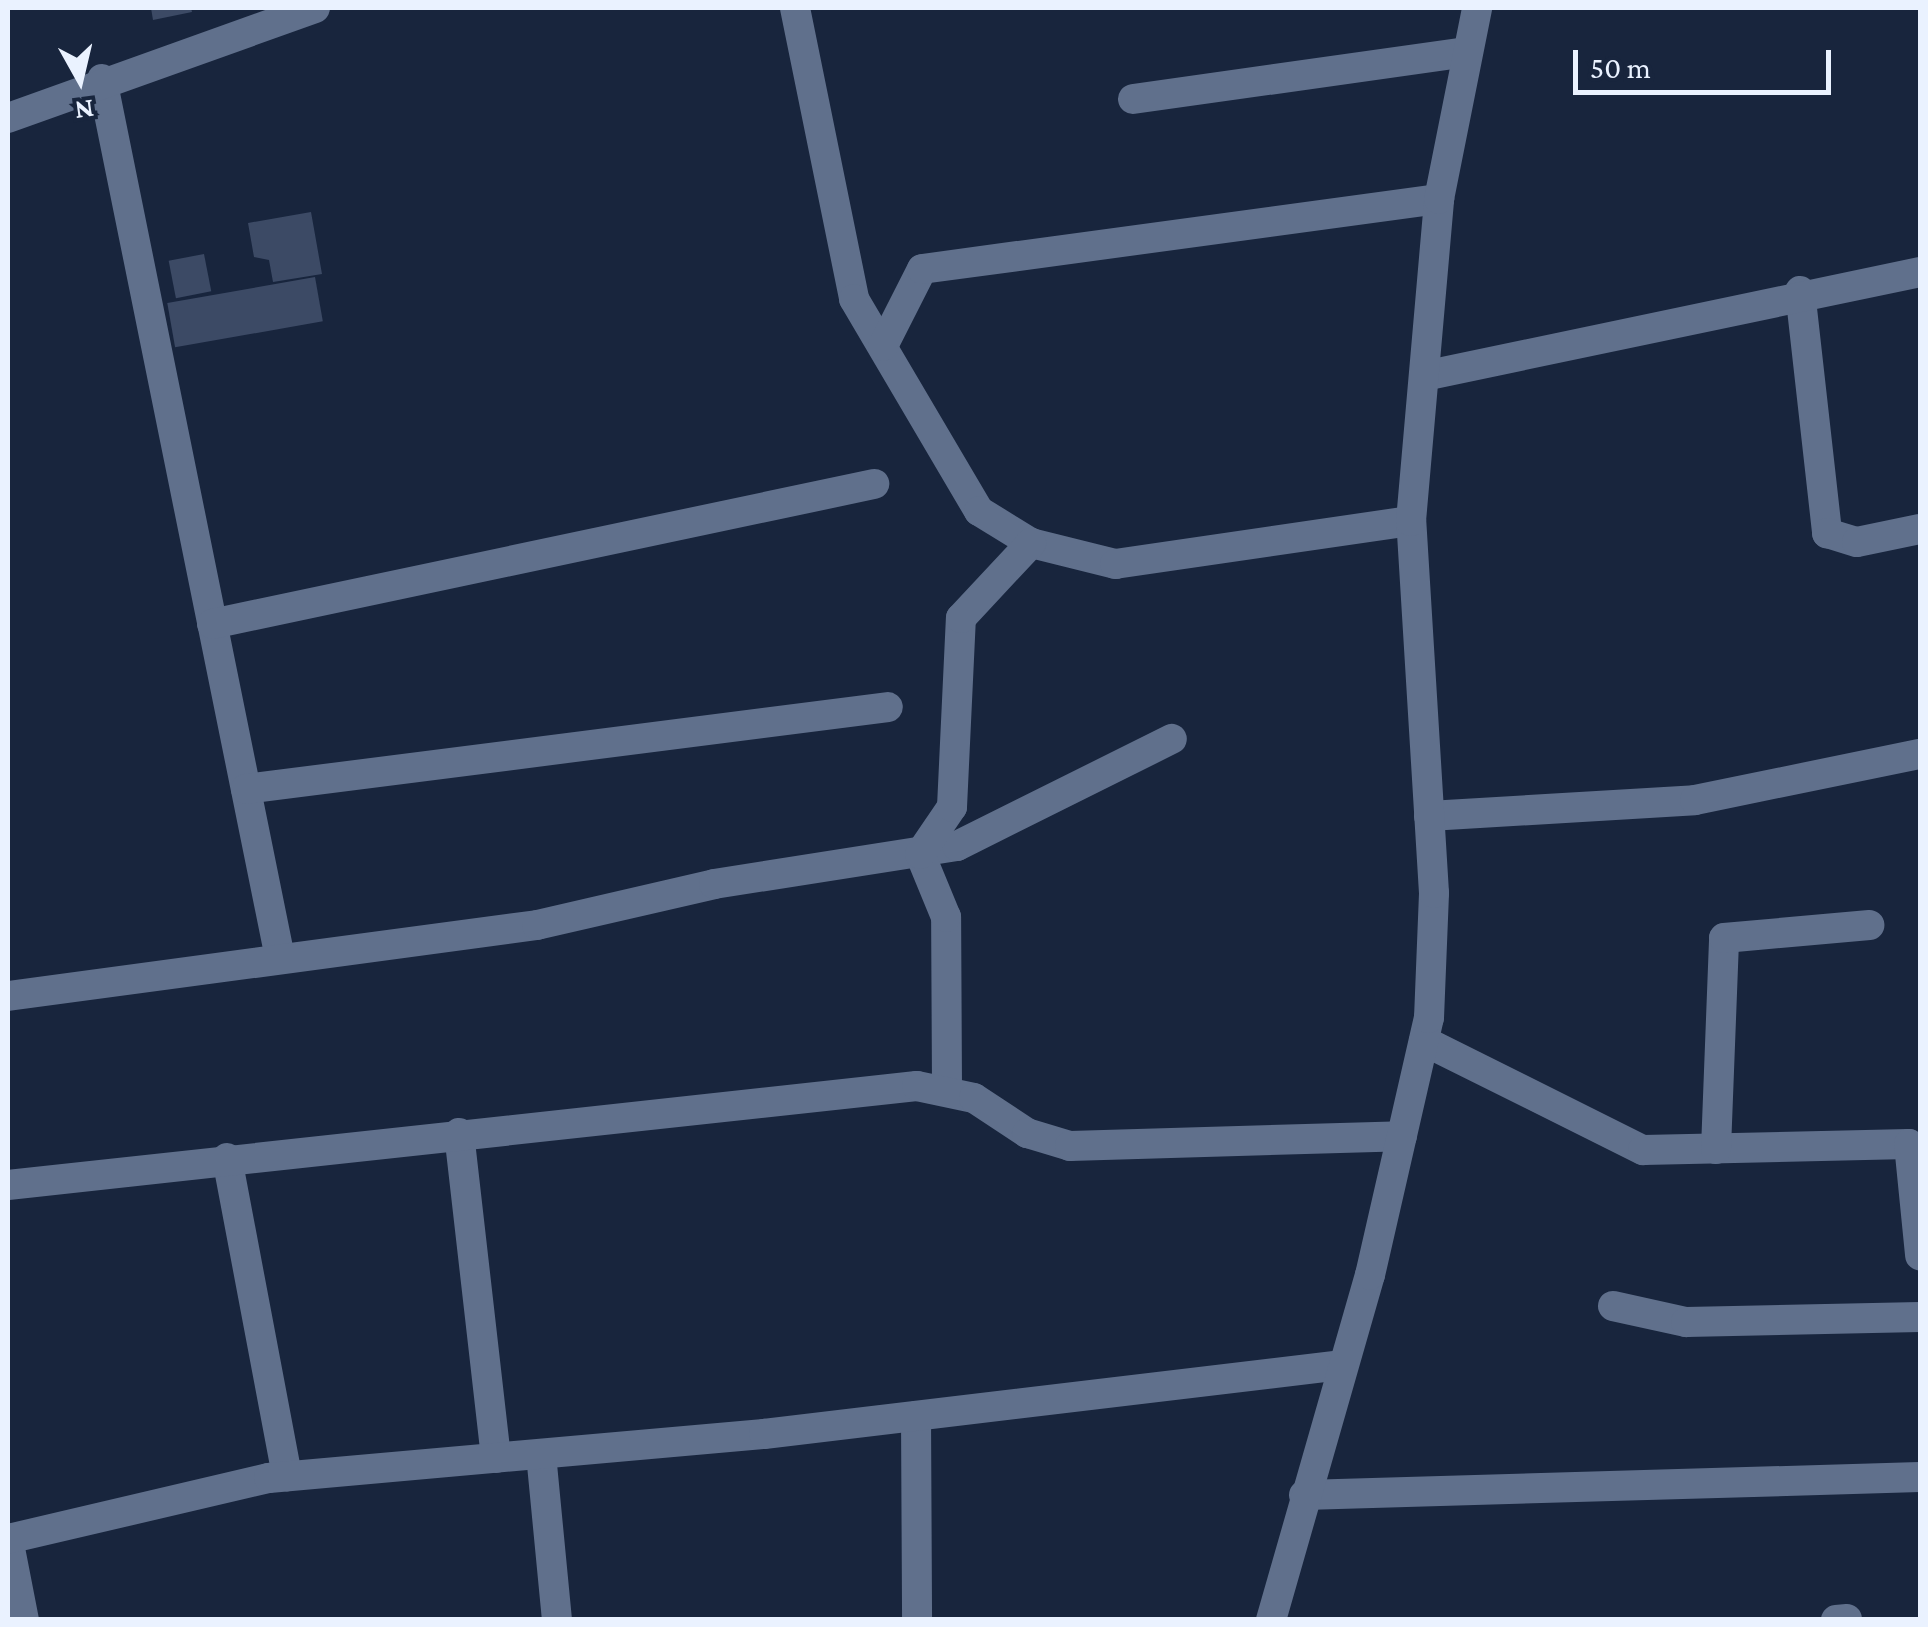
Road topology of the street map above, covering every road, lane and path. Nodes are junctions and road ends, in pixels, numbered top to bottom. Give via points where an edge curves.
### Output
1 (315, 8) edge
2 (796, 8) edge
3 (1477, 8) edge
4 (1468, 52) junction
5 (102, 79) junction
6 (1133, 99) dead end
7 (8, 118) edge
8 (1439, 199) junction
9 (1920, 272) edge
10 (1800, 291) junction
11 (883, 346) junction
12 (1424, 376) junction
13 (874, 484) dead end
14 (1411, 521) junction
15 (1920, 528) edge
16 (1031, 543) junction
17 (212, 624) junction
18 (888, 707) dead end
19 (1172, 739) dead end
20 (1920, 754) edge
21 (246, 789) junction
22 (1429, 816) junction
23 (920, 854) junction
24 (1869, 926) dead end
25 (280, 958) junction
26 (8, 996) edge
27 (1424, 1041) junction
28 (947, 1088) junction
29 (460, 1134) junction
30 (1402, 1136) junction
31 (1716, 1148) junction
32 (226, 1158) junction
33 (8, 1185) edge
34 (1918, 1187) edge
35 (1920, 1255) edge
36 (1613, 1306) dead end
37 (1920, 1317) edge
38 (1343, 1365) junction
39 (916, 1416) junction
40 (541, 1454) junction
41 (496, 1458) junction
42 (287, 1476) junction
43 (1920, 1477) edge
44 (1304, 1494) junction
45 (8, 1539) edge
46 (1847, 1619) edge
47 (24, 1620) edge
48 (557, 1620) edge
49 (917, 1620) edge
50 (1270, 1620) edge
51 (1836, 1620) edge

1 - 5 street
2 - 11 street via 844,266
3 - 4 street
4 - 6 street
4 - 8 street
5 - 7 street
5 - 17 street
8 - 11 street via 922,270
8 - 12 street
9 - 10 street
10 - 12 street via 1570,350
10 - 15 street via 1826,534 1857,542
11 - 16 street via 979,511
12 - 14 street
13 - 17 street
14 - 16 street via 1115,564
14 - 22 street
16 - 23 street via 961,618 952,807
17 - 21 street
18 - 21 street
19 - 23 street via 994,832
20 - 22 street via 1695,800
21 - 25 street
22 - 27 street
23 - 25 street via 714,884 537,925
23 - 28 street via 946,917
24 - 31 street via 1724,938
25 - 26 street
27 - 30 street
27 - 31 street via 1643,1150
28 - 29 street
28 - 30 street via 1070,1146
29 - 32 street
29 - 41 street
30 - 38 street
31 - 34 street via 1896,1140 1909,1144
32 - 33 street
32 - 42 street
34 - 35 street
36 - 37 street via 1686,1322
38 - 39 street
38 - 44 street
39 - 40 street
39 - 49 street
40 - 41 street
40 - 48 street
41 - 42 street
42 - 45 street
43 - 44 street
44 - 50 street
45 - 47 street
46 - 51 street

